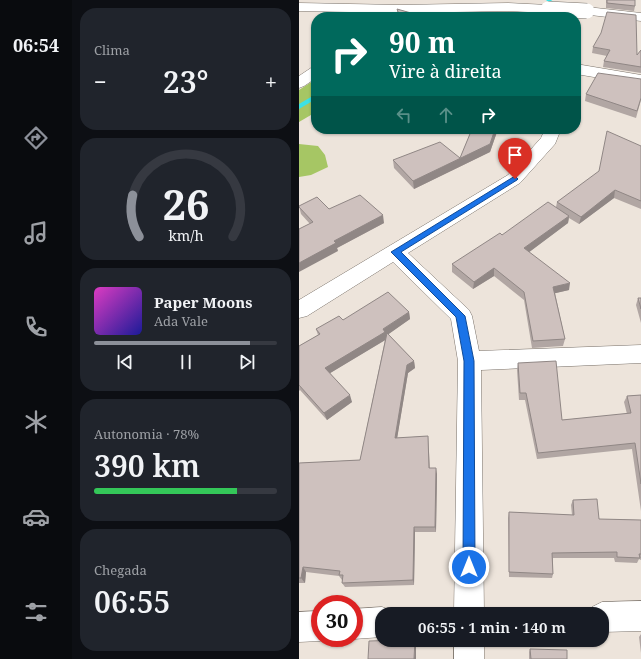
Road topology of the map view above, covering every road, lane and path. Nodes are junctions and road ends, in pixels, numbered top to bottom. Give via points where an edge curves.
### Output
1 (329, 4) edge
2 (580, 5) edge
3 (299, 7) edge
4 (571, 12) edge
5 (641, 17) edge
6 (581, 70) edge
7 (311, 75) edge
8 (641, 80) edge
9 (299, 82) edge
10 (551, 134) edge
11 (395, 252) junction
12 (299, 310) edge
13 (641, 354) edge
14 (469, 361) junction
15 (469, 607) edge
16 (641, 616) edge
17 (609, 617) edge
18 (375, 622) edge
19 (363, 623) edge
20 (311, 626) edge
21 (299, 627) edge
22 (469, 647) edge
23 (469, 659) edge

1 - 2 street, bridge via 399,9 548,9
1 - 3 street
2 - 4 street via 572,8
2 - 5 street
6 - 8 street
7 - 9 street
10 - 11 street via 549,140 515,179
11 - 12 street
11 - 14 street via 461,316
13 - 14 street
14 - 15 street
16 - 17 street
18 - 19 street
20 - 21 street
22 - 23 street

